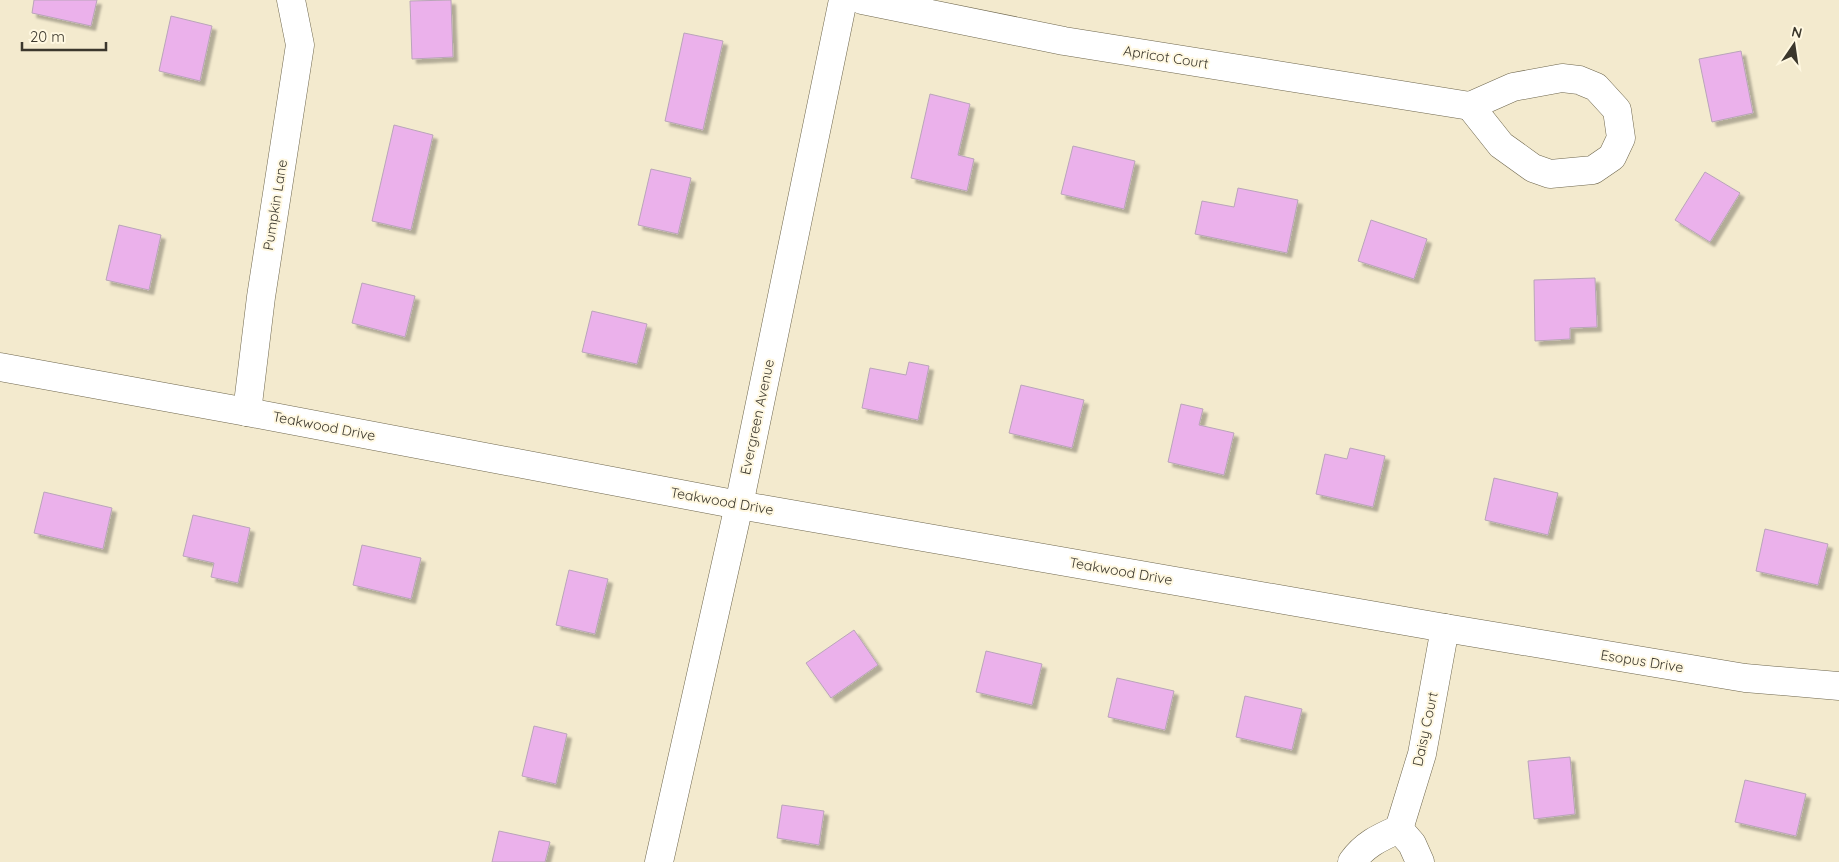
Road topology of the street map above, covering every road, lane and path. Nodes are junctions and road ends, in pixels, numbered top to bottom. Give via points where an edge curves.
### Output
1 (291, 0) edge
2 (843, 0) edge
3 (862, 0) edge
4 (1470, 106) junction
5 (0, 367) edge
6 (247, 412) junction
7 (739, 505) junction
8 (1445, 628) junction
9 (1839, 686) edge
10 (1399, 829) junction
11 (659, 862) edge
12 (1352, 862) edge
13 (1420, 862) edge

1 - 6 street, Pumpkin Lane via 300,45 261,297
2 - 7 street, Evergreen Avenue
3 - 4 street, Apricot Court via 1064,41
4 - 4 street via 1513,87 1562,78 1579,80 1596,87 1617,110 1621,138 1612,157 1593,170 1550,174 1532,168 1501,145
5 - 6 street, Teakwood Drive
6 - 7 street, Teakwood Drive
7 - 8 street, Teakwood Drive
7 - 11 street, Evergreen Avenue
8 - 9 street, Esopus Drive via 1744,678
8 - 10 street, Daisy Court via 1422,754
10 - 12 street via 1361,849
10 - 13 street via 1412,844

